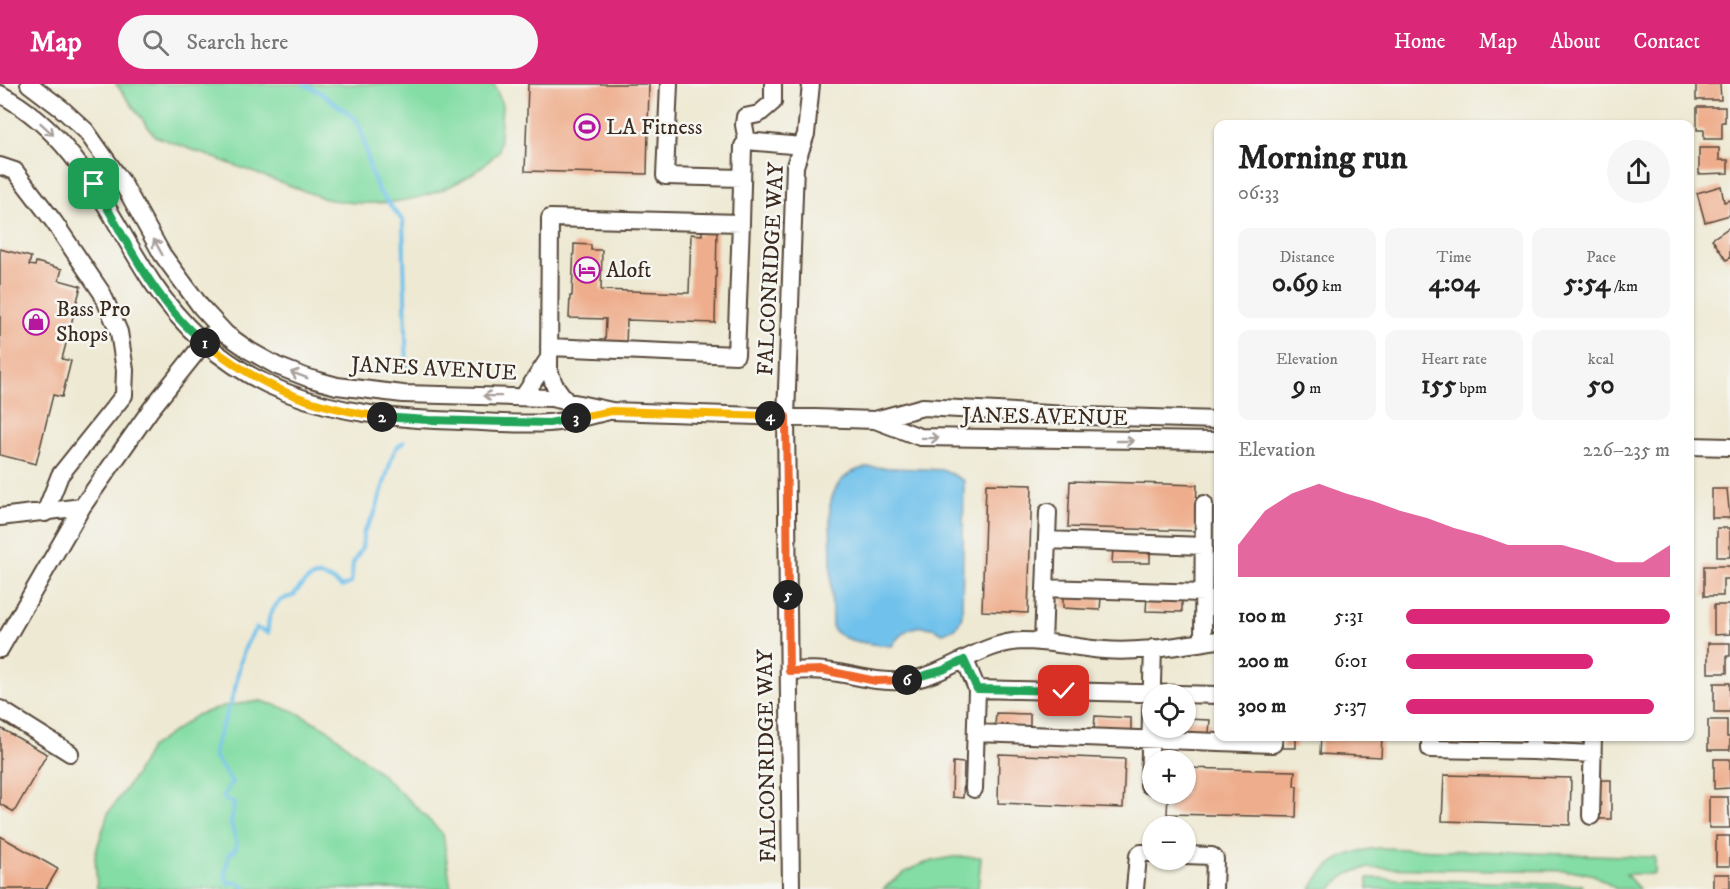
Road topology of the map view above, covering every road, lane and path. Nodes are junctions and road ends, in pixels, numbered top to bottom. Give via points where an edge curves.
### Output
1 (29, 84) edge
2 (669, 84) edge
3 (773, 84) edge
4 (811, 84) edge
5 (0, 94) edge
6 (747, 141) junction
7 (802, 146) junction
8 (0, 166) edge
9 (742, 178) junction
10 (741, 224) junction
11 (218, 325) junction
12 (205, 342) junction
13 (549, 353) junction
14 (523, 397) junction
15 (566, 401) junction
16 (612, 411) junction
17 (786, 417) junction
18 (875, 420) junction
19 (1214, 420) edge
20 (1214, 441) edge
21 (1694, 446) edge
22 (1730, 447) edge
23 (1204, 504) dead end
24 (82, 507) junction
25 (1048, 512) dead end
26 (45, 513) junction
27 (0, 517) edge
28 (1047, 540) junction
29 (1203, 546) junction
30 (1045, 588) junction
31 (1203, 593) junction
32 (1210, 641) edge
33 (1043, 642) junction
34 (1153, 648) junction
35 (0, 649) edge
36 (964, 660) junction
37 (789, 671) junction
38 (1152, 684) edge
39 (977, 689) junction
40 (1142, 693) edge
41 (1196, 694) edge
42 (1214, 694) edge
43 (0, 709) edge
44 (976, 733) junction
45 (1150, 739) junction
46 (1274, 741) edge
47 (1430, 741) edge
48 (1593, 741) edge
49 (1534, 744) edge
50 (1150, 750) edge
51 (70, 753) dead end
52 (1593, 754) junction
53 (974, 789) dead end
54 (1591, 816) dead end
55 (1142, 853) edge
56 (1196, 855) edge
57 (791, 889) edge
58 (1135, 889) edge
59 (1215, 889) edge

11 -> 1 street, JANES AVENUE via 179,280 122,182 86,131
2 - 9 street via 665,176
3 - 6 street via 773,102 759,114 746,117
4 - 7 street, FALCONRIDGE WAY
5 -> 12 street, JANES AVENUE via 17,103 72,154 154,285 175,314
6 - 7 street
6 - 9 street via 743,146
7 - 17 street, FALCONRIDGE WAY via 795,166
8 - 26 street via 15,171 102,292 119,332 125,370 124,395 60,475
9 - 10 street
10 - 13 street via 736,355
10 - 13 street via 550,218
11 - 12 street
14 -> 11 street, JANES AVENUE via 403,394 337,386 277,366 250,351
12 - 16 street, JANES AVENUE via 266,384 322,406 354,413 428,420 549,423
12 - 24 street via 151,409
13 - 14 street
13 - 15 street via 554,384
14 - 15 street, JANES AVENUE
15 - 16 street, JANES AVENUE
16 - 17 street, JANES AVENUE
17 - 18 street, JANES AVENUE
17 - 37 street, FALCONRIDGE WAY
18 - 19 street, JANES AVENUE via 923,407
18 -> 20 street, JANES AVENUE via 920,438
21 - 22 street
23 - 29 street
24 - 26 street
24 - 35 street
25 - 28 street
26 - 27 street
28 - 29 street
28 - 30 street
29 - 31 street
30 - 31 street
30 - 33 street
31 - 32 street
32 - 34 street
33 - 34 street via 1103,650
33 - 36 street via 1020,641 986,649
34 - 38 street
36 - 37 street via 910,680 876,681 823,670
36 - 39 street
37 - 57 street, FALCONRIDGE WAY
39 - 40 street
39 - 44 street
41 - 42 street
43 - 51 street
44 - 45 street
44 - 53 street
45 - 46 street
45 - 50 street
47 - 49 street via 1430,749
48 - 52 street
49 - 52 street
52 - 54 street
55 - 58 street via 1138,856
56 - 59 street via 1215,859

